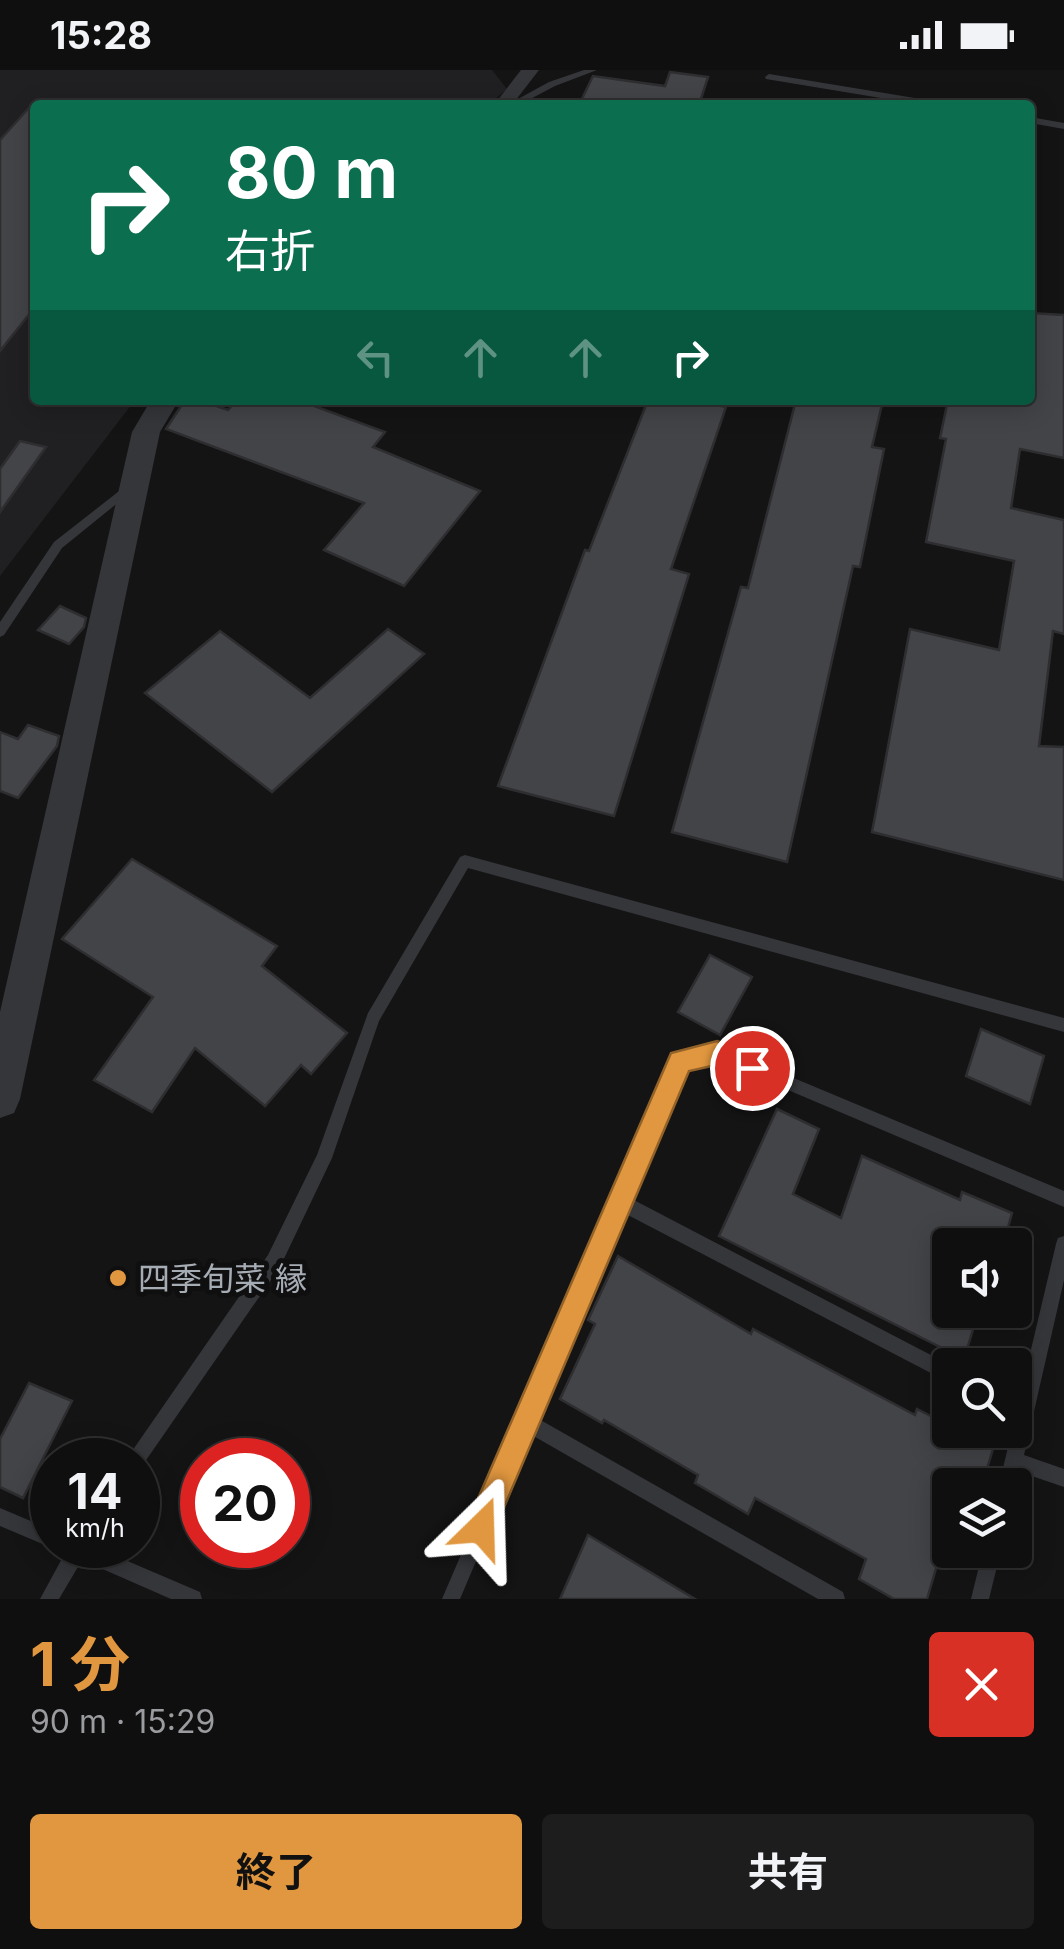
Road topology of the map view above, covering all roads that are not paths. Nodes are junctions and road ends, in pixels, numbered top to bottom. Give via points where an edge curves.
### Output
1 (530, 70) edge
2 (593, 70) edge
3 (769, 77) dead end
4 (507, 100) edge
5 (522, 100) edge
6 (908, 100) edge
7 (1035, 121) edge
8 (1064, 126) edge
9 (162, 405) edge
10 (138, 480) junction
11 (0, 632) edge
12 (1064, 1024) edge
13 (0, 1099) edge
14 (1064, 1199) edge
15 (620, 1202) junction
16 (1064, 1244) edge
17 (932, 1365) edge
18 (1032, 1368) edge
19 (526, 1421) junction
20 (151, 1438) edge
21 (1016, 1448) edge
22 (1014, 1462) junction
23 (1012, 1468) edge
24 (1064, 1478) edge
25 (0, 1518) edge
26 (30, 1530) edge
27 (64, 1568) edge
28 (124, 1568) edge
29 (988, 1568) edge
30 (49, 1599) edge
31 (194, 1599) edge
32 (451, 1599) edge
33 (836, 1599) edge
34 (980, 1599) edge

1 - 4 street
2 - 5 lane
3 - 6 lane
7 - 8 lane
9 - 10 street via 146,432
10 - 11 lane via 58,545
10 - 13 street
12 - 20 lane via 465,861 372,1018 324,1158 274,1261
14 - 15 lane via 717,1053 680,1061
15 - 17 lane
15 - 19 lane
16 - 18 lane
19 - 32 lane
19 - 33 lane
21 - 22 lane
22 - 23 lane
22 - 24 lane
25 - 26 lane
27 - 30 lane
28 - 31 lane
29 - 34 lane

